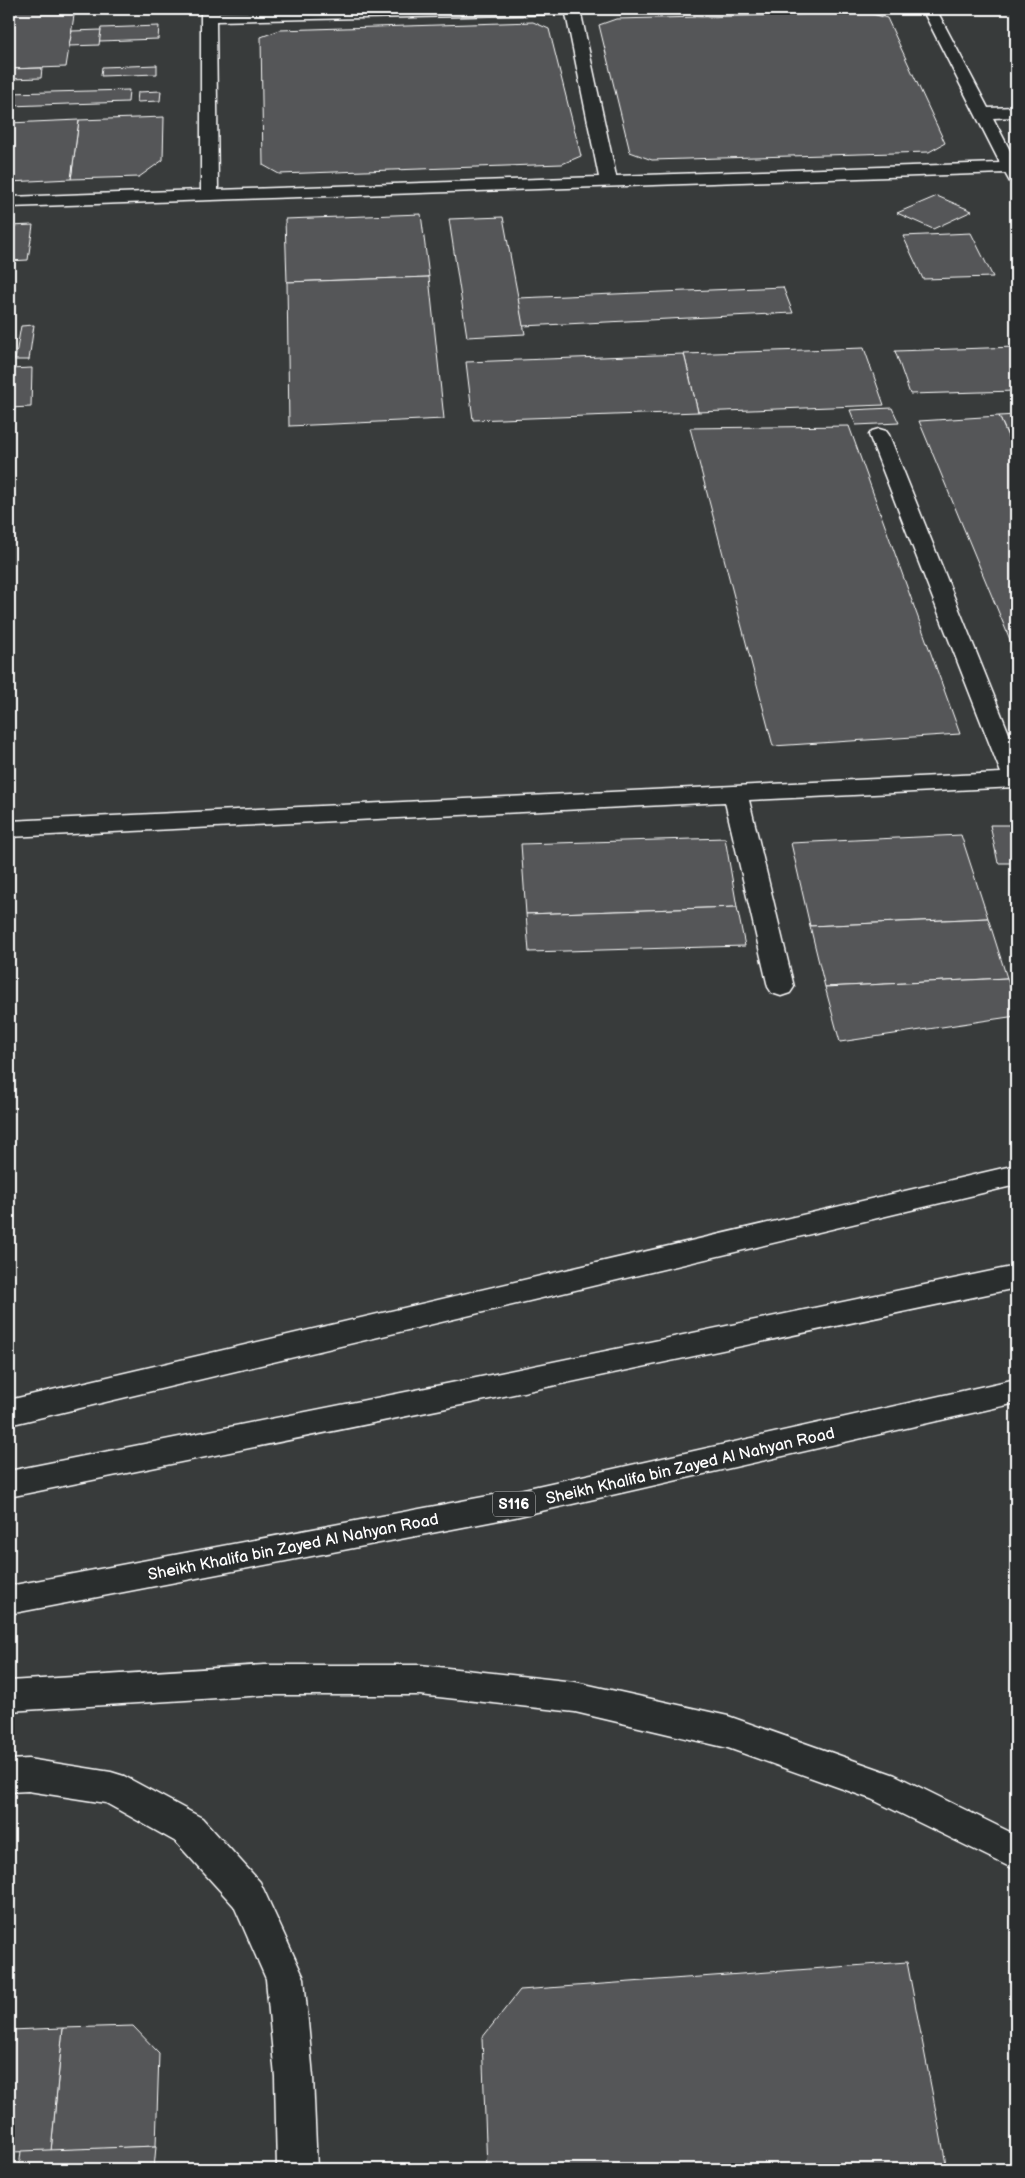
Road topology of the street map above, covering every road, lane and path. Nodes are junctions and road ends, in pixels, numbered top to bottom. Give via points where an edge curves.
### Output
1 (572, 9) edge
2 (587, 9) edge
3 (929, 9) edge
4 (208, 13) edge
5 (1016, 112) edge
6 (982, 113) junction
7 (1014, 173) edge
8 (608, 182) junction
9 (210, 196) junction
10 (9, 202) edge
11 (879, 435) dead end
12 (1016, 780) edge
13 (735, 794) junction
14 (9, 828) edge
15 (781, 987) dead end
16 (1016, 1176) edge
17 (1016, 1277) edge
18 (1016, 1391) edge
19 (9, 1413) edge
20 (9, 1484) edge
21 (9, 1600) edge
22 (9, 1696) edge
23 (9, 1776) edge
24 (1016, 1853) edge
25 (297, 2169) edge

1 - 2 main road
1 - 4 main road
1 - 8 main road
3 - 6 main road
4 - 9 main road
5 - 6 main road
6 - 7 main road
7 - 8 main road
8 - 9 main road
9 - 10 main road
11 - 12 main road
12 - 13 main road
13 - 14 main road
13 - 15 main road
16 - 19 main road
17 - 20 main road
18 - 21 main road, Sheikh Khalifa bin Zayed Al Nahyan Road / S116 via 515,1504
22 - 24 main road via 264,1680 420,1680 574,1697 728,1732 882,1787
23 - 25 main road via 28,1775 111,1788 189,1830 247,1894 284,1978 294,2077

